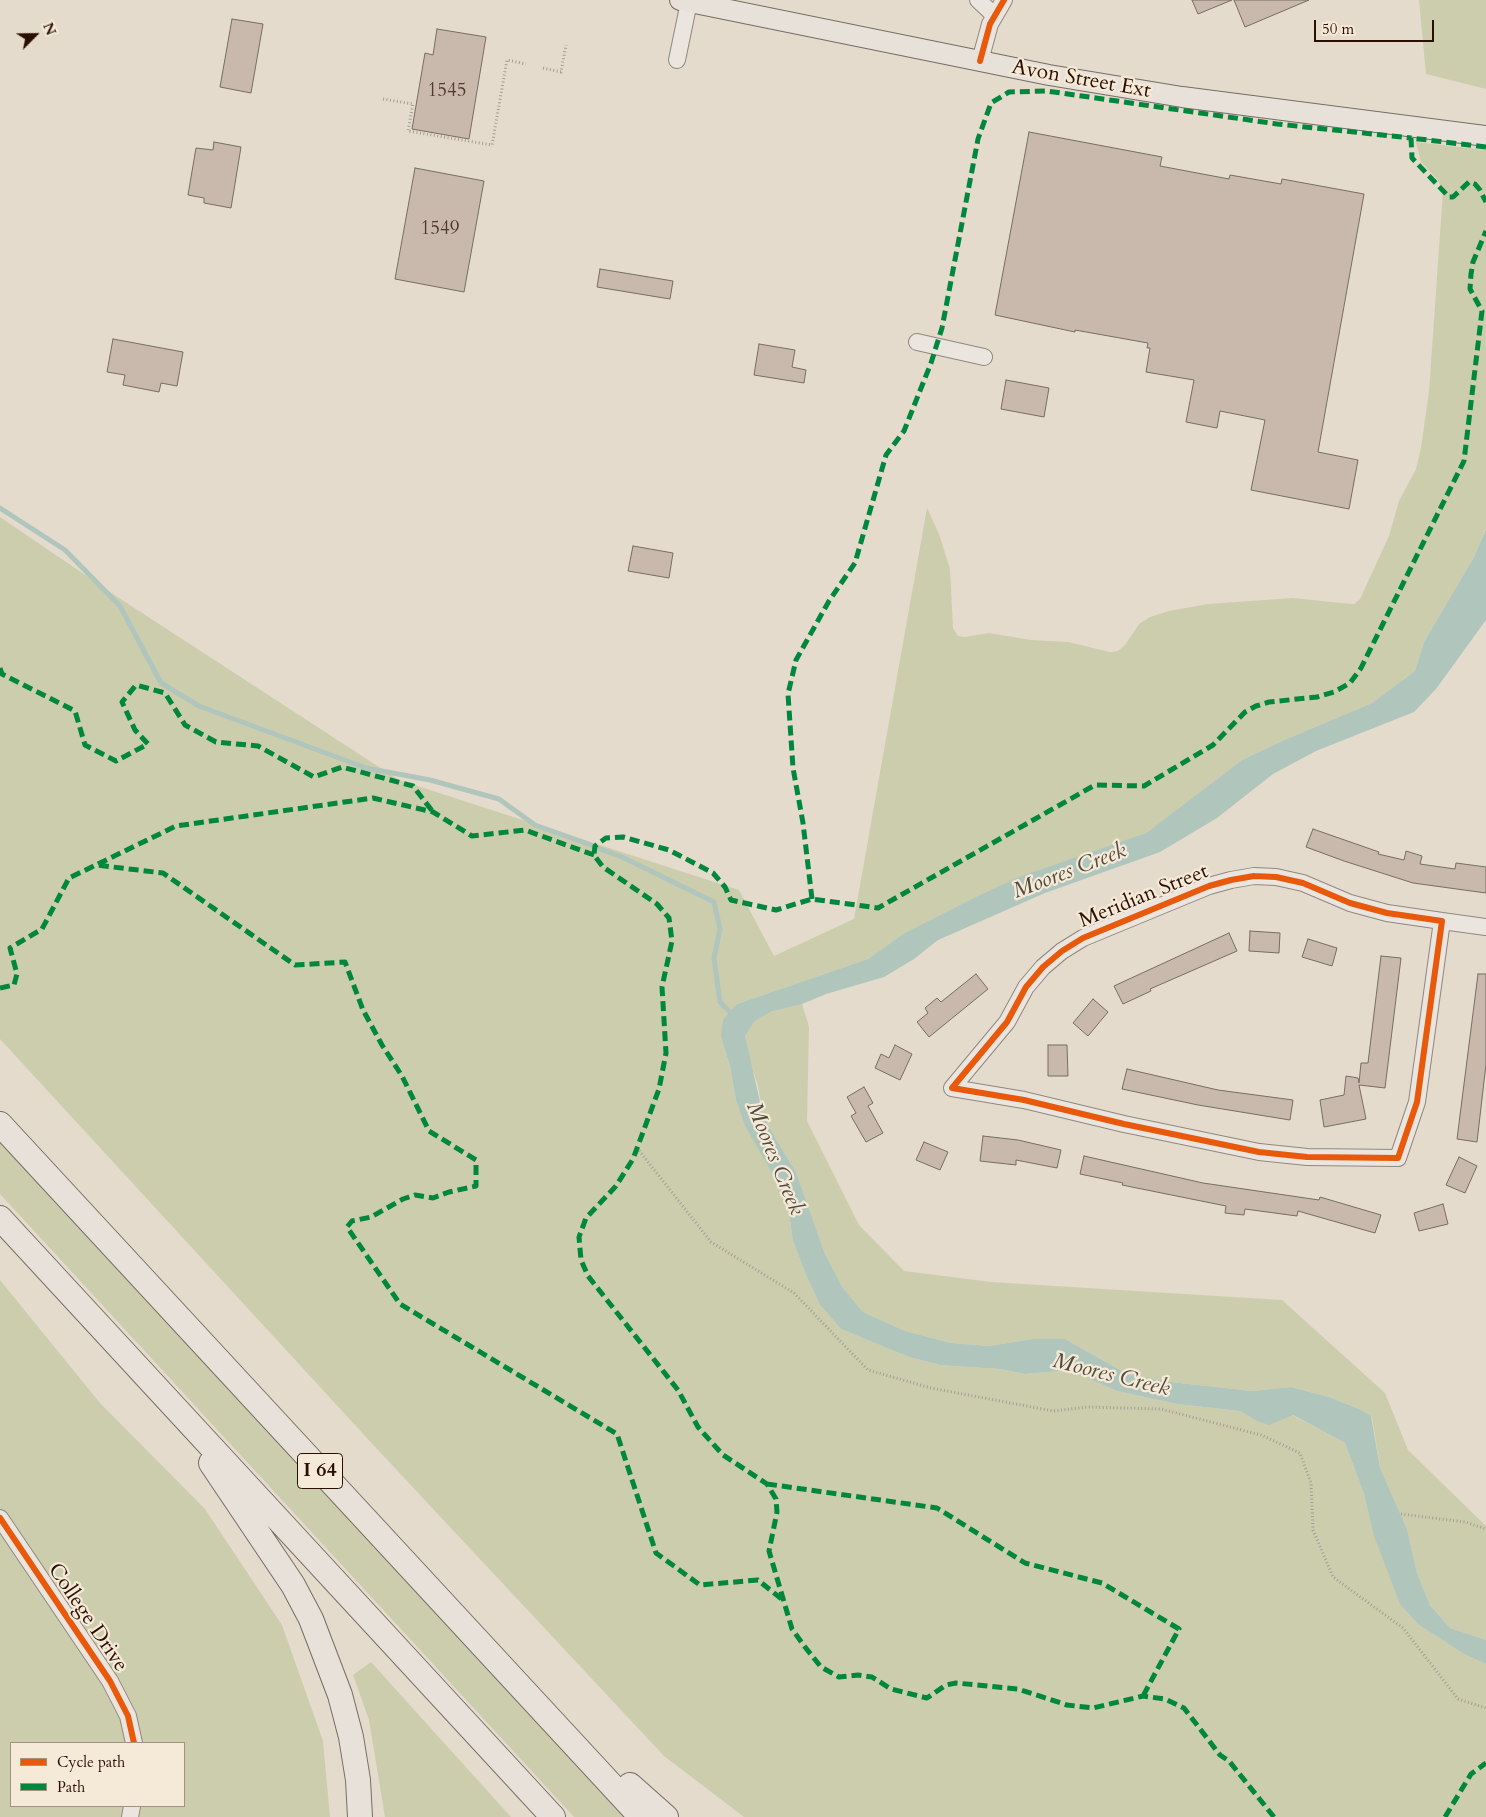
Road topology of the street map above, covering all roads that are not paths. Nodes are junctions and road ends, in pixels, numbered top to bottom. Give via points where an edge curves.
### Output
1 (978, 0) edge
2 (1004, 0) edge
3 (685, 1) edge
4 (994, 15) junction
5 (677, 60) dead end
6 (980, 61) junction
7 (1486, 136) edge
8 (917, 342) dead end
9 (984, 357) dead end
10 (1442, 921) junction
11 (1486, 927) edge
12 (0, 1124) edge
13 (0, 1218) edge
14 (183, 1417) junction
15 (0, 1518) edge
16 (484, 1648) junction
17 (134, 1742) edge
18 (360, 1817) edge
19 (553, 1817) edge
20 (640, 1817) edge
21 (666, 1817) edge

1 - 4 street
2 - 4 street
3 - 5 street
3 - 6 main road, Avon Street Ext
4 - 6 street
6 - 7 main road, Avon Street Ext via 1182,97
8 - 9 street
10 - 10 street, Meridian Street via 1350,904 1303,883 1276,877 1254,876 1209,886 1083,938 1062,951 1042,967 1026,987 1007,1022 952,1088 1024,1100 1259,1152 1307,1157 1398,1158 1416,1102
10 - 11 street, Meridian Street
12 - 16 highway, I 64
13 - 14 highway
14 - 18 highway via 293,1585 311,1619 340,1695 351,1737
14 - 19 highway
15 - 17 street, College Drive via 110,1681 128,1716
16 - 20 highway, I 64
16 - 21 highway

